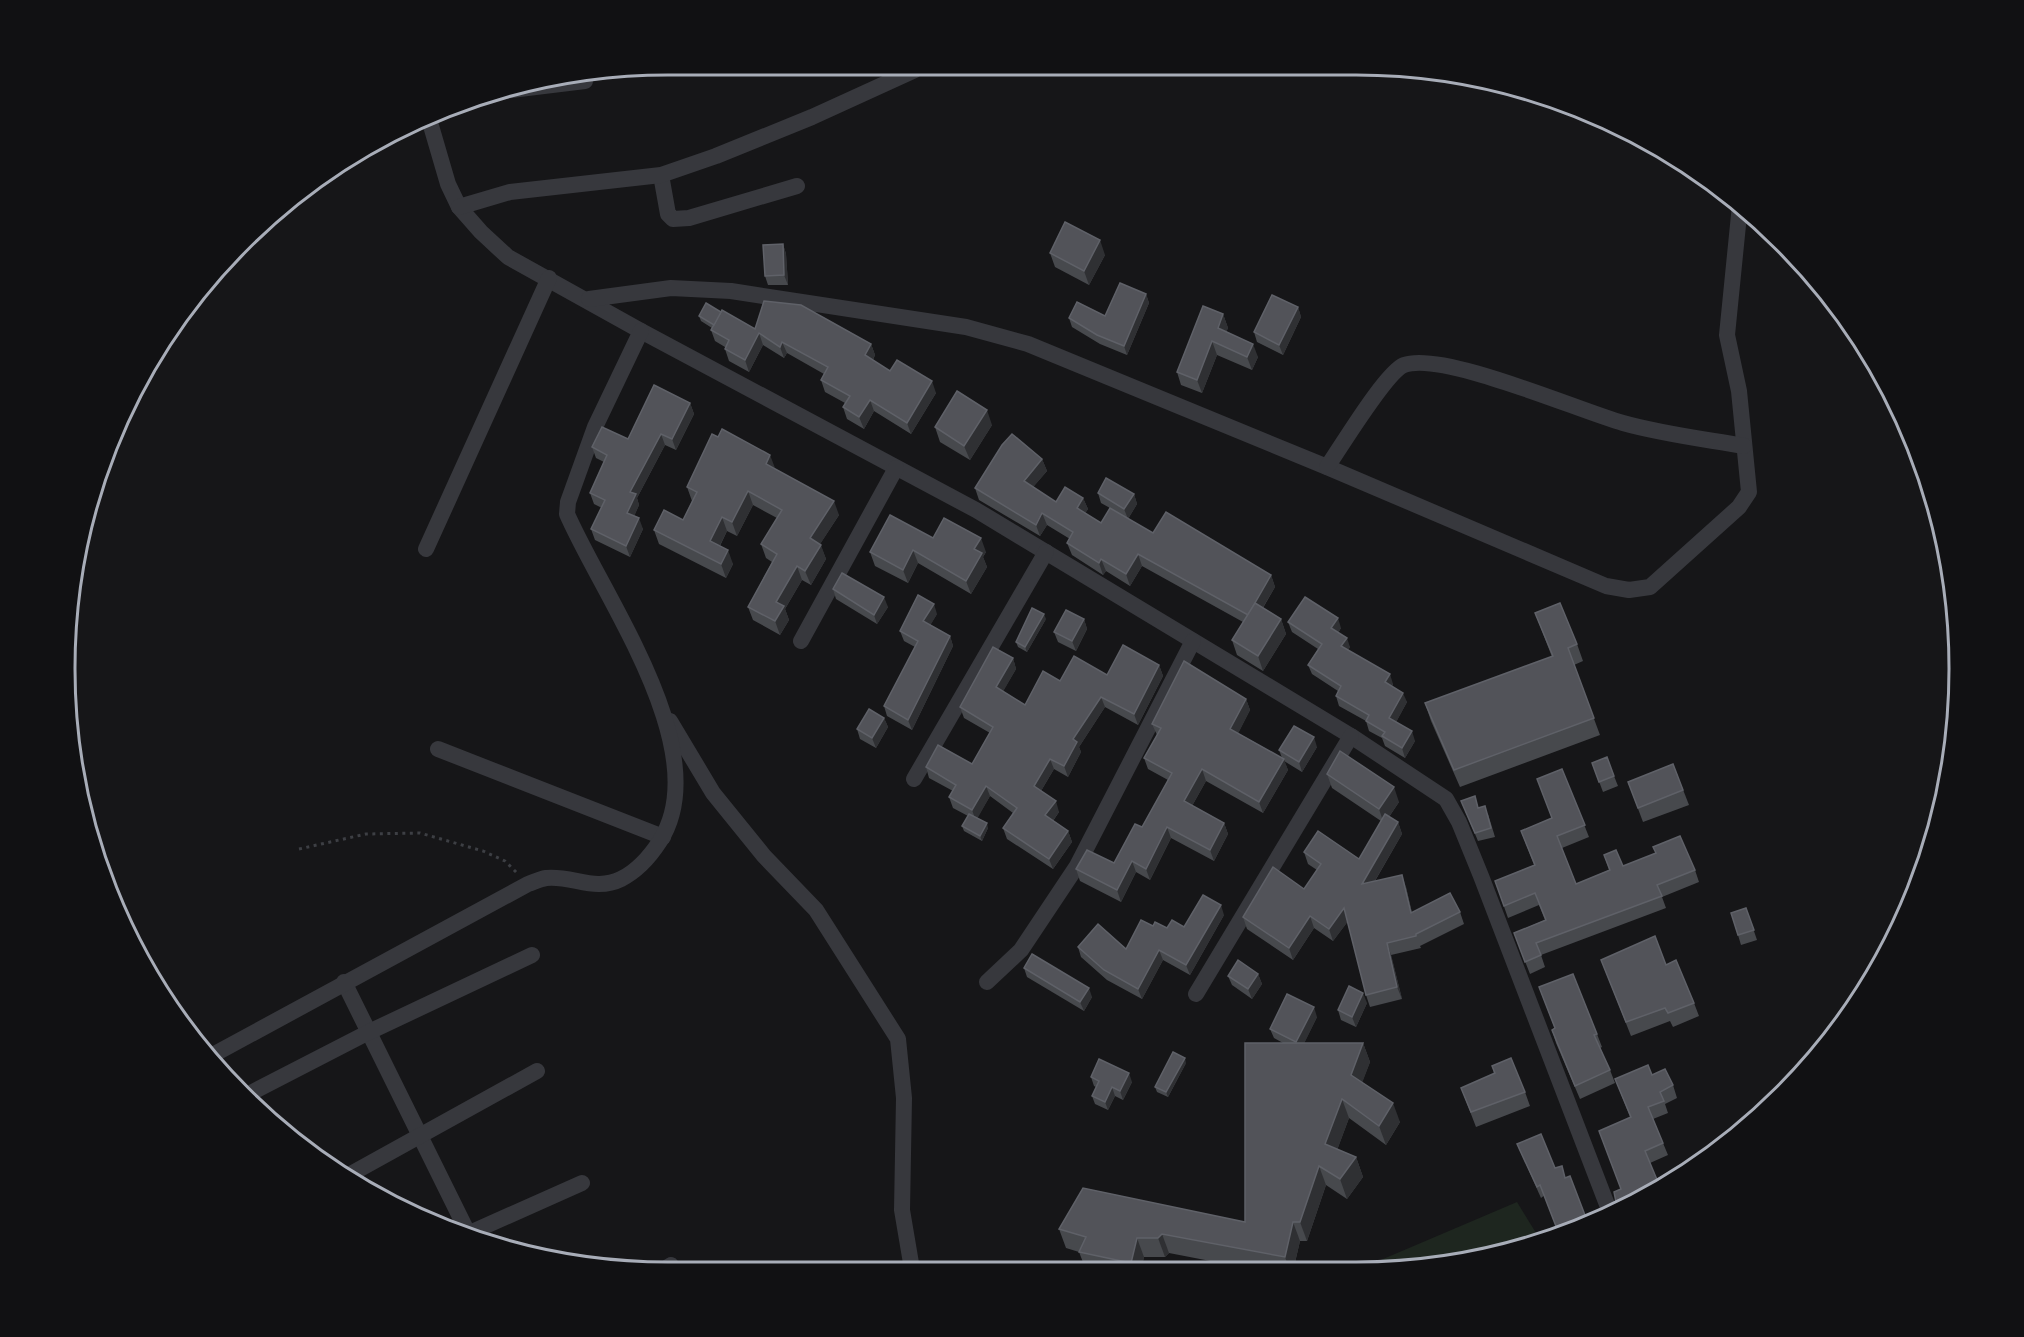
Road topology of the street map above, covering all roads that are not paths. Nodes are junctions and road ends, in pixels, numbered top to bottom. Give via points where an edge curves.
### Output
1 (904, 75) edge
2 (431, 125) edge
3 (661, 175) junction
4 (798, 186) dead end
5 (459, 207) junction
6 (1739, 216) edge
7 (549, 278) junction
8 (589, 299) junction
9 (641, 332) junction
10 (1744, 446) junction
11 (1327, 467) junction
12 (896, 468) junction
13 (426, 549) dead end
14 (1046, 552) junction
15 (801, 641) dead end
16 (1193, 641) junction
17 (656, 697) junction
18 (1351, 736) junction
19 (438, 749) dead end
20 (914, 779) dead end
21 (663, 837) junction
22 (532, 955) dead end
23 (344, 982) junction
24 (987, 982) dead end
25 (1196, 994) dead end
26 (369, 1032) junction
27 (216, 1053) edge
28 (537, 1071) dead end
29 (253, 1092) edge
30 (421, 1137) junction
31 (356, 1172) edge
32 (582, 1183) dead end
33 (1607, 1206) edge
34 (463, 1225) edge
35 (478, 1231) edge
36 (911, 1262) edge

1 - 3 street via 812,117
2 - 5 street
3 - 4 street via 668,214 673,219
3 - 5 street via 510,192
5 - 7 street via 508,256
6 - 10 street via 1727,336 1739,391
7 - 8 street
7 - 13 street
8 - 9 street
8 - 11 street via 671,288 731,291 966,327 1028,344
9 - 12 street
9 - 17 street via 595,427 567,514 636,645
10 - 11 street via 1624,423 1485,376 1424,362 1402,366 1385,382
10 - 11 street via 1749,492 1739,507 1650,587 1629,590 1606,586
12 - 14 street
12 - 15 street
14 - 16 street
14 - 20 street
16 - 18 street
16 - 24 street via 1077,866 1021,950
17 - 21 street via 671,745 677,788 671,824
17 - 36 street via 713,793 764,856 816,910 898,1040 904,1098 902,1210
18 - 25 street
18 - 33 street via 1446,799 1459,822
19 - 21 street
21 - 23 street via 641,865 621,879 594,885 546,878 528,884
22 - 26 street
23 - 26 street
23 - 27 street
26 - 29 street
26 - 30 street
28 - 30 street
30 - 31 street
30 - 34 street
32 - 35 street

